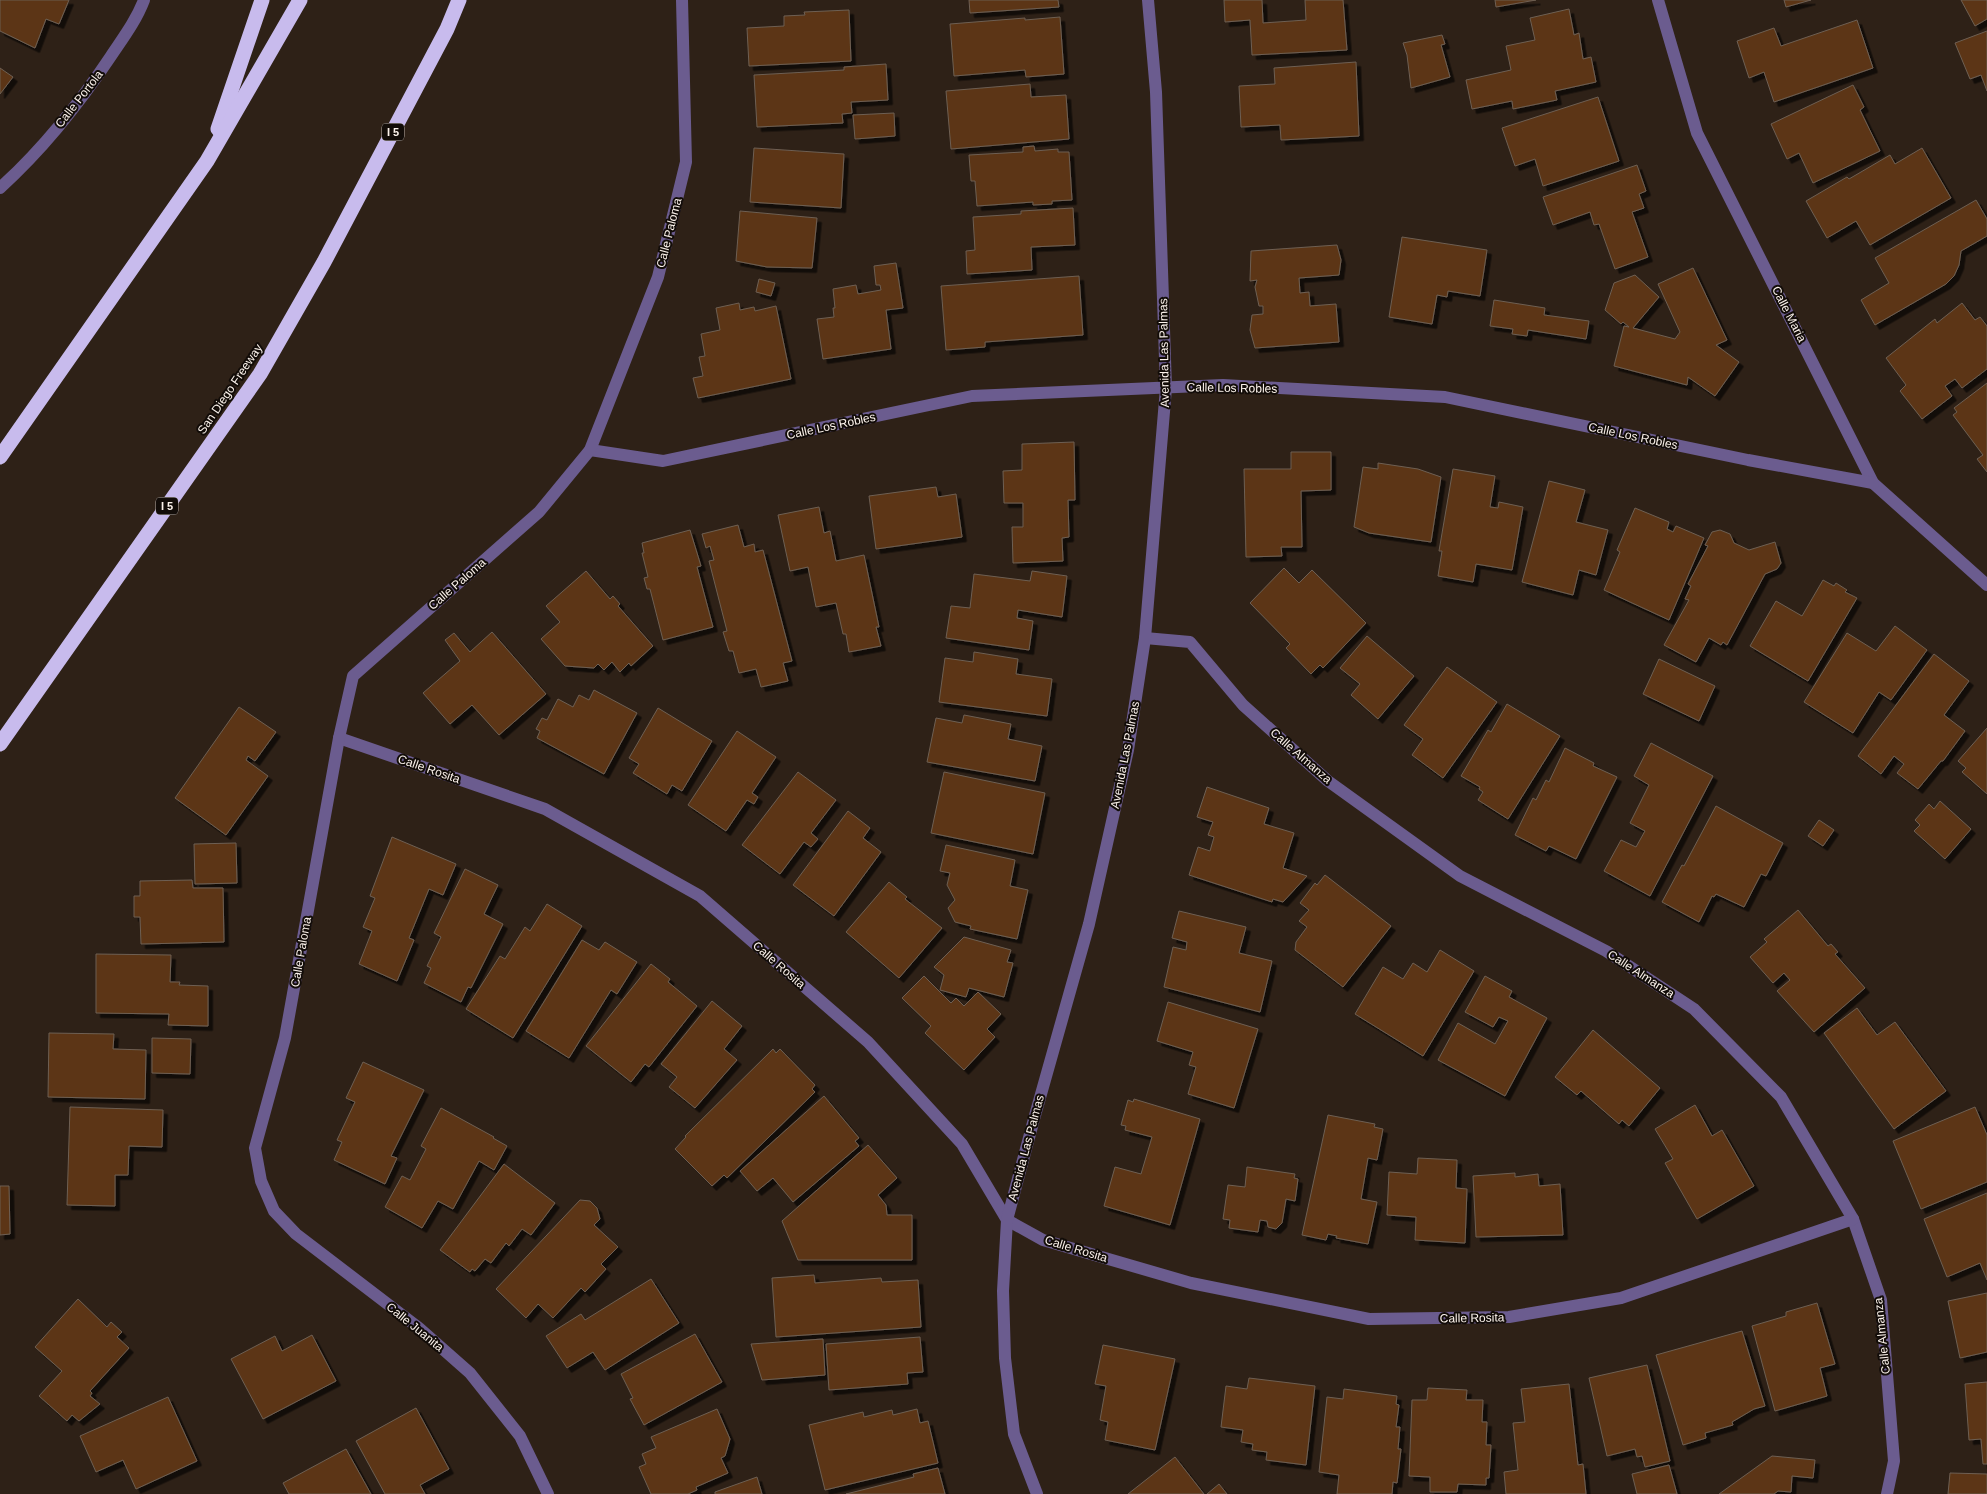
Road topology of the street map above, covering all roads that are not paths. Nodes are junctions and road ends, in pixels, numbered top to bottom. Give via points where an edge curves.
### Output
1 (144, 0) edge
2 (262, 0) edge
3 (300, 0) edge
4 (459, 0) edge
5 (682, 0) edge
6 (1148, 0) edge
7 (1658, 0) edge
8 (207, 161) junction
9 (0, 188) edge
10 (1166, 388) junction
11 (590, 450) junction
12 (0, 457) edge
13 (1873, 483) junction
14 (1987, 585) edge
15 (1145, 638) junction
16 (339, 738) junction
17 (0, 744) edge
18 (261, 1181) joint
19 (1853, 1219) junction
20 (1007, 1220) junction
21 (548, 1494) edge
22 (1037, 1494) edge
23 (1887, 1494) edge

1 - 9 street, Calle Portola via 137,17 86,94 26,165
2 - 8 highway
3 - 8 highway
4 - 17 highway, San Diego Freeway / I 5 via 447,29 324,262 260,374
5 - 11 street, Calle Paloma via 686,162 658,277
6 - 10 street, Avenida Las Palmas via 1156,92
7 - 13 street, Calle Maria via 1697,133
8 - 12 highway
10 - 11 street, Calle Los Robles via 972,396 663,461
10 - 13 street, Calle Los Robles via 1223,385 1445,397
10 - 15 street, Avenida Las Palmas
11 - 16 street, Calle Paloma via 539,512 353,676
13 - 14 street, Calle Maria
15 - 19 street, Calle Almanza via 1190,642 1242,704 1328,781 1460,876 1606,951 1694,1009 1781,1097
15 - 20 street, Avenida Las Palmas via 1128,750 1089,924
16 - 18 street, Calle Paloma via 285,1038 255,1148
16 - 20 street, Calle Rosita via 545,810 700,896 868,1042 962,1144
18 - 21 street, Calle Juanita via 274,1211 296,1234 419,1328 470,1373 520,1436
19 - 20 street, Calle Rosita via 1621,1298 1509,1317 1369,1319 1191,1283 1043,1240
19 - 23 street, Calle Almanza via 1881,1300 1894,1461
20 - 22 street, Avenida Las Palmas via 1003,1291 1005,1358 1014,1434

